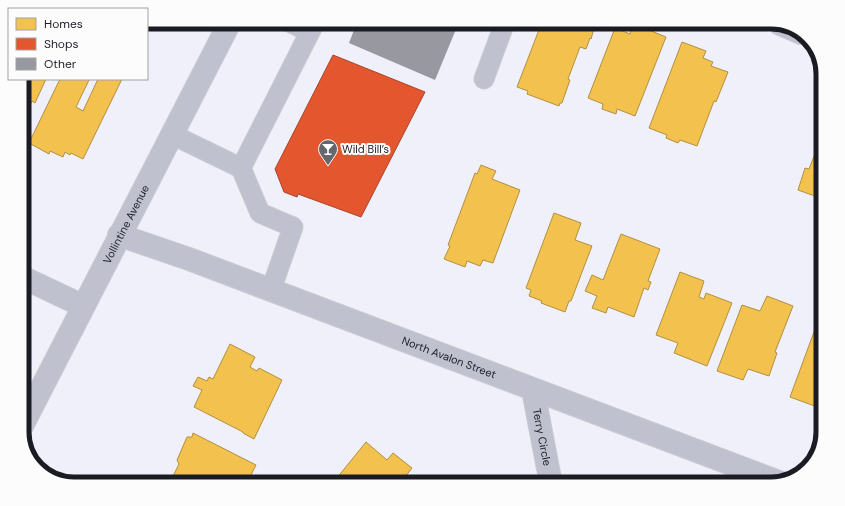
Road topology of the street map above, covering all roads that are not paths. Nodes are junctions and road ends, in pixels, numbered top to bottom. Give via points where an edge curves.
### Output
1 (226, 29) edge
2 (312, 29) edge
3 (502, 29) edge
4 (484, 79) dead end
5 (171, 134) junction
6 (241, 168) junction
7 (119, 235) junction
8 (29, 280) edge
9 (272, 290) junction
10 (83, 306) junction
11 (533, 390) junction
12 (29, 412) edge
13 (550, 477) edge
14 (766, 477) edge

1 - 5 street, Vollintine Avenue
2 - 6 lane
3 - 4 lane
5 - 6 lane
5 - 7 street, Vollintine Avenue
6 - 9 lane via 260,213 293,227
7 - 9 street, North Avalon Street
7 - 10 street, Vollintine Avenue
8 - 10 street
9 - 11 street, North Avalon Street
10 - 12 street, Vollintine Avenue
11 - 13 street, Terry Circle
11 - 14 street, North Avalon Street

